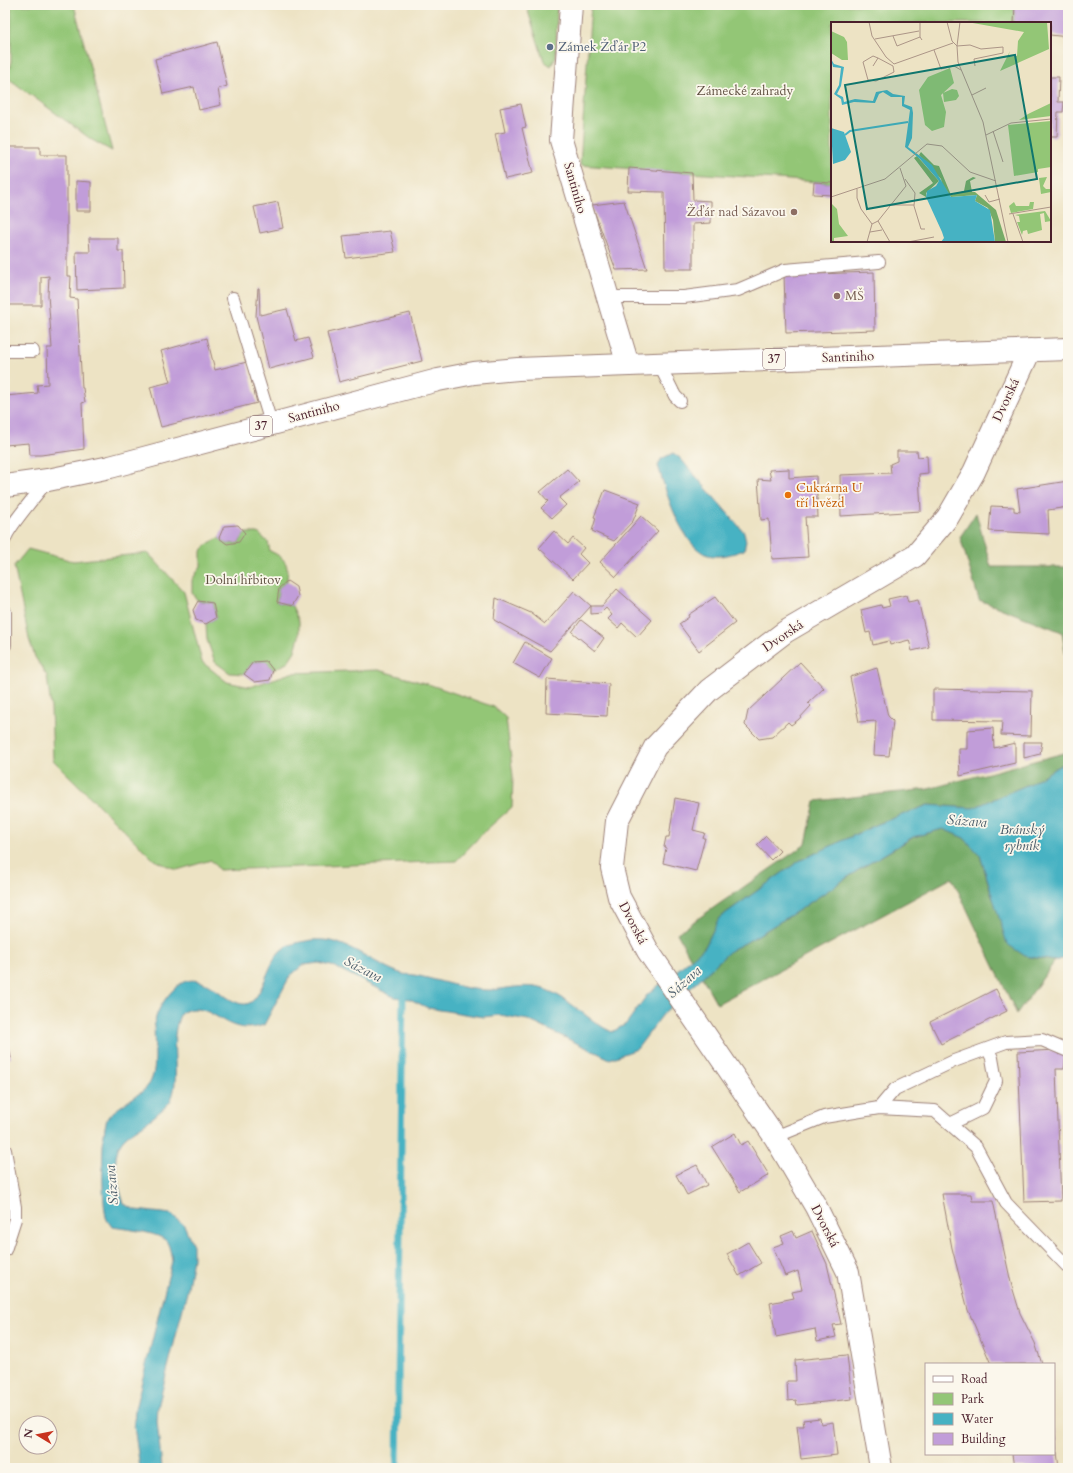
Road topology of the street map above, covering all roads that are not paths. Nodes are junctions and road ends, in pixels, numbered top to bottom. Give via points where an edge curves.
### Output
1 (571, 5) edge
2 (879, 262) dead end
3 (608, 297) junction
4 (233, 298) dead end
5 (1068, 349) edge
6 (1030, 350) junction
7 (5, 351) edge
8 (33, 351) dead end
9 (659, 364) junction
10 (628, 365) junction
11 (680, 401) dead end
12 (270, 423) junction
13 (48, 480) junction
14 (5, 486) edge
15 (5, 539) edge
16 (5, 612) edge
17 (5, 645) edge
18 (988, 1048) junction
19 (1068, 1051) edge
20 (879, 1108) junction
21 (950, 1124) junction
22 (775, 1137) junction
23 (5, 1150) edge
24 (5, 1250) edge
25 (1068, 1267) edge
26 (881, 1468) edge

1 - 3 street, Santiniho via 561,140
2 - 3 lane via 786,270 738,290 684,297
3 - 10 street, Santiniho
4 - 12 lane
5 - 6 street, Santiniho / 37
6 - 9 street, Santiniho / 37
6 - 22 street, Dvorská via 974,472 948,517 915,556 785,632 709,690 655,747 617,821 612,868 619,898 648,951
7 - 8 lane
9 - 10 street, Santiniho / 37
9 - 11 lane via 674,396
10 - 12 street, Santiniho / 37 via 474,373
12 - 13 street, Santiniho / 37 via 110,467
13 - 14 street, Santiniho / 37
13 - 15 lane via 6,533
16 - 17 lane
18 - 19 lane via 1006,1042 1042,1040
18 - 20 lane via 895,1089
18 - 21 lane via 996,1081 983,1108
20 - 21 lane via 935,1111
20 - 22 lane via 824,1117
21 - 25 lane via 976,1148 1006,1203
22 - 26 street, Dvorská via 816,1207 848,1272
23 - 24 lane via 15,1207 15,1219

